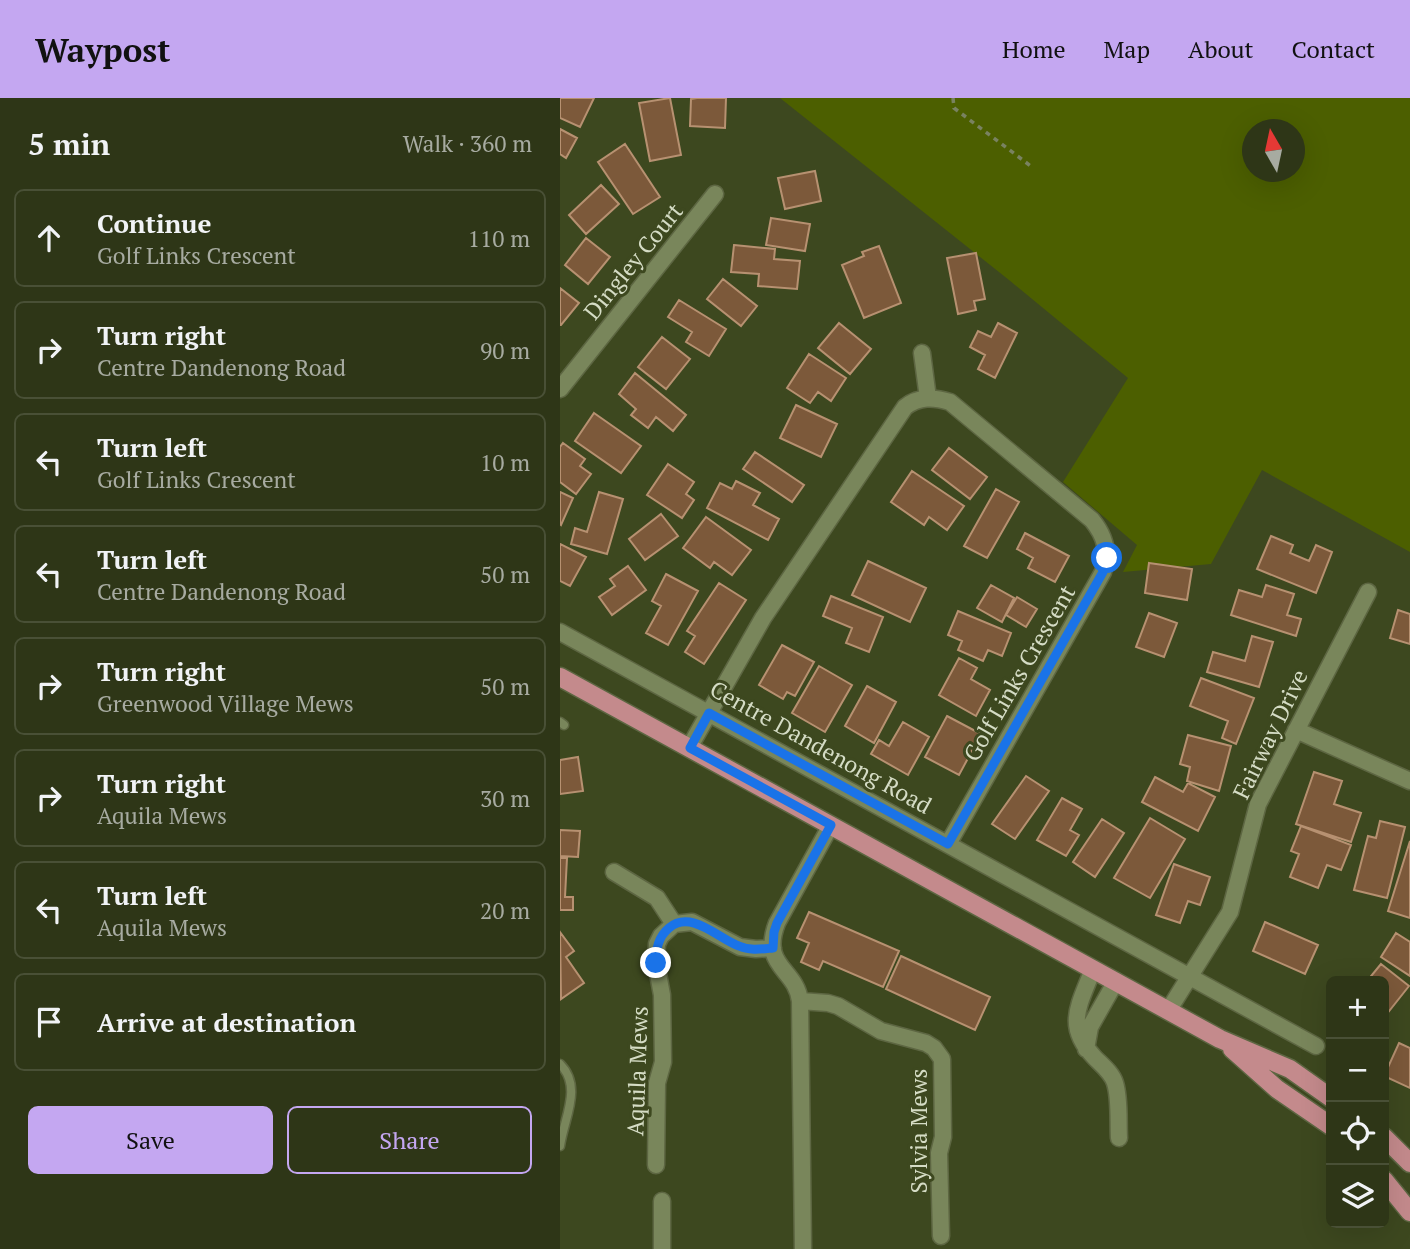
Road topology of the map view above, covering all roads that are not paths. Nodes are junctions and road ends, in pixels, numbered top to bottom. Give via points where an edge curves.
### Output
1 (715, 194) dead end
2 (922, 353) dead end
3 (560, 389) edge
4 (928, 398) junction
5 (1368, 592) dead end
6 (560, 632) edge
7 (560, 677) edge
8 (709, 713) junction
9 (1296, 730) junction
10 (690, 748) junction
11 (1410, 781) edge
12 (831, 825) junction
13 (948, 844) junction
14 (614, 872) dead end
15 (674, 924) junction
16 (773, 948) junction
17 (1093, 969) junction
18 (1190, 978) junction
19 (1116, 981) junction
20 (800, 1001) junction
21 (1168, 1011) junction
22 (1220, 1039) junction
23 (1316, 1046) dead end
24 (1086, 1049) junction
25 (560, 1064) edge
26 (1326, 1094) edge
27 (1326, 1123) edge
28 (1119, 1138) dead end
29 (1389, 1142) edge
30 (560, 1146) edge
31 (1410, 1163) edge
32 (656, 1165) dead end
33 (1389, 1186) edge
34 (662, 1201) dead end
35 (1410, 1212) edge
36 (941, 1236) dead end
37 (662, 1249) edge
38 (803, 1249) edge

1 - 3 street, Dingley Court
2 - 4 street
4 - 8 street via 905,407 783,587
4 - 13 street, Golf Links Crescent via 957,407 1092,520 1104,539 1107,558
5 - 9 street, Fairway Drive
6 - 8 street, Centre Dandenong Road
7 - 10 main road
8 - 10 street
8 - 13 street, Centre Dandenong Road
9 - 11 street
9 - 18 street, Fairway Drive via 1258,804 1230,912
10 - 12 main road
12 - 16 street via 777,923
12 - 17 main road
13 - 18 street, Centre Dandenong Road
14 - 15 street via 657,898
15 - 16 street via 692,922 740,947
15 - 32 street, Aquila Mews via 661,936 656,954 663,1062 657,1083
16 - 20 street
17 - 19 main road
17 - 24 street via 1075,1024
18 - 21 street, Fairway Drive
18 - 23 street, Centre Dandenong Road
19 - 21 main road
19 - 24 street via 1090,1027
20 - 36 street, Sylvia Mews via 838,1006 881,1031 926,1043 942,1059
20 - 38 street
21 - 22 main road
22 - 26 main road via 1290,1069
22 - 27 main road via 1277,1089
24 - 28 street via 1116,1085
25 - 30 lane via 568,1072 573,1100
29 - 31 main road
33 - 35 main road
34 - 37 street

